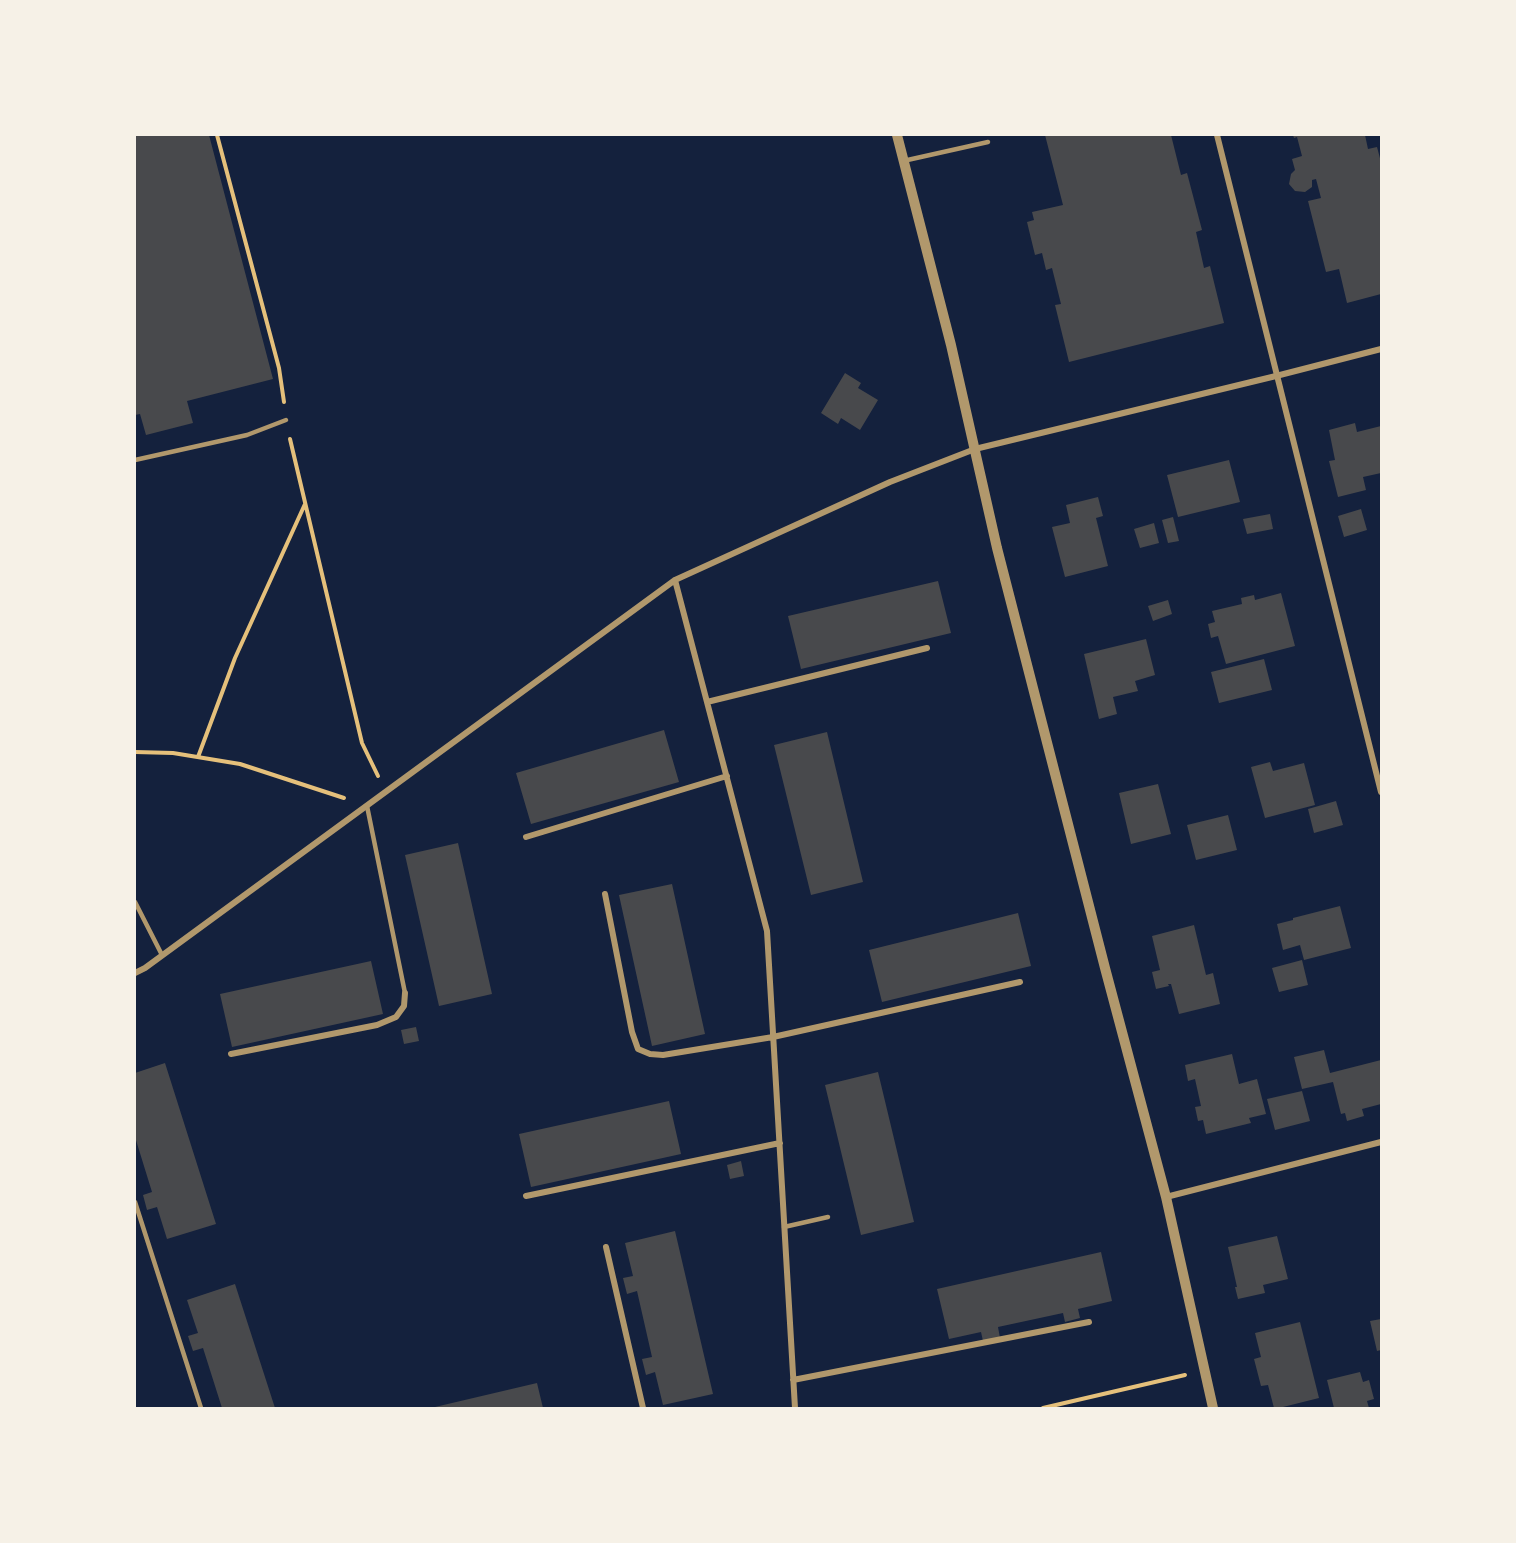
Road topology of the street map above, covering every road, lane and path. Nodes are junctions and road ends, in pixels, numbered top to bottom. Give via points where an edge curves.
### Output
1 (217, 135) edge
2 (897, 135) edge
3 (1217, 135) edge
4 (988, 142) dead end
5 (903, 161) junction
6 (1381, 349) edge
7 (1276, 376) junction
8 (286, 420) junction
9 (975, 449) junction
10 (135, 460) edge
11 (305, 503) junction
12 (675, 580) junction
13 (927, 648) dead end
14 (707, 702) junction
15 (135, 752) edge
16 (198, 757) junction
17 (726, 776) junction
18 (386, 792) junction
19 (1381, 792) edge
20 (367, 806) junction
21 (526, 837) dead end
22 (605, 894) dead end
23 (135, 902) edge
24 (162, 956) junction
25 (135, 973) edge
26 (1020, 982) dead end
27 (405, 993) joint
28 (773, 1037) junction
29 (231, 1054) dead end
30 (1381, 1142) edge
31 (780, 1143) junction
32 (526, 1196) dead end
33 (1166, 1197) junction
34 (135, 1202) edge
35 (828, 1217) dead end
36 (784, 1227) junction
37 (606, 1247) dead end
38 (1089, 1322) dead end
39 (1204, 1371) junction
40 (793, 1380) junction
41 (201, 1408) edge
42 (643, 1408) edge
43 (795, 1408) edge
44 (1043, 1408) edge
45 (1213, 1408) edge

1 - 8 path via 279,368
2 - 5 street
3 - 7 street
4 - 5 lane
5 - 9 street
6 - 7 street
7 - 9 street
7 - 19 street
8 - 10 lane via 247,435
8 - 11 path
9 - 12 street via 890,482
9 - 33 street
11 - 16 path via 235,658
11 - 18 path via 362,743
12 - 14 street
12 - 18 street
13 - 14 street
14 - 17 street
15 - 16 path
16 - 20 path via 240,764
17 - 21 street
17 - 28 street via 767,931
18 - 20 street
20 - 24 street
20 - 27 lane
22 - 28 street via 638,1049 663,1055
23 - 24 lane
24 - 25 street
26 - 28 street
27 - 29 street via 404,1006 396,1017 377,1025
28 - 31 street
30 - 33 street
31 - 32 street
31 - 36 street
33 - 39 street
34 - 41 lane
35 - 36 lane
36 - 40 street
37 - 42 street
38 - 40 street
39 - 44 path
39 - 45 street
40 - 43 street

